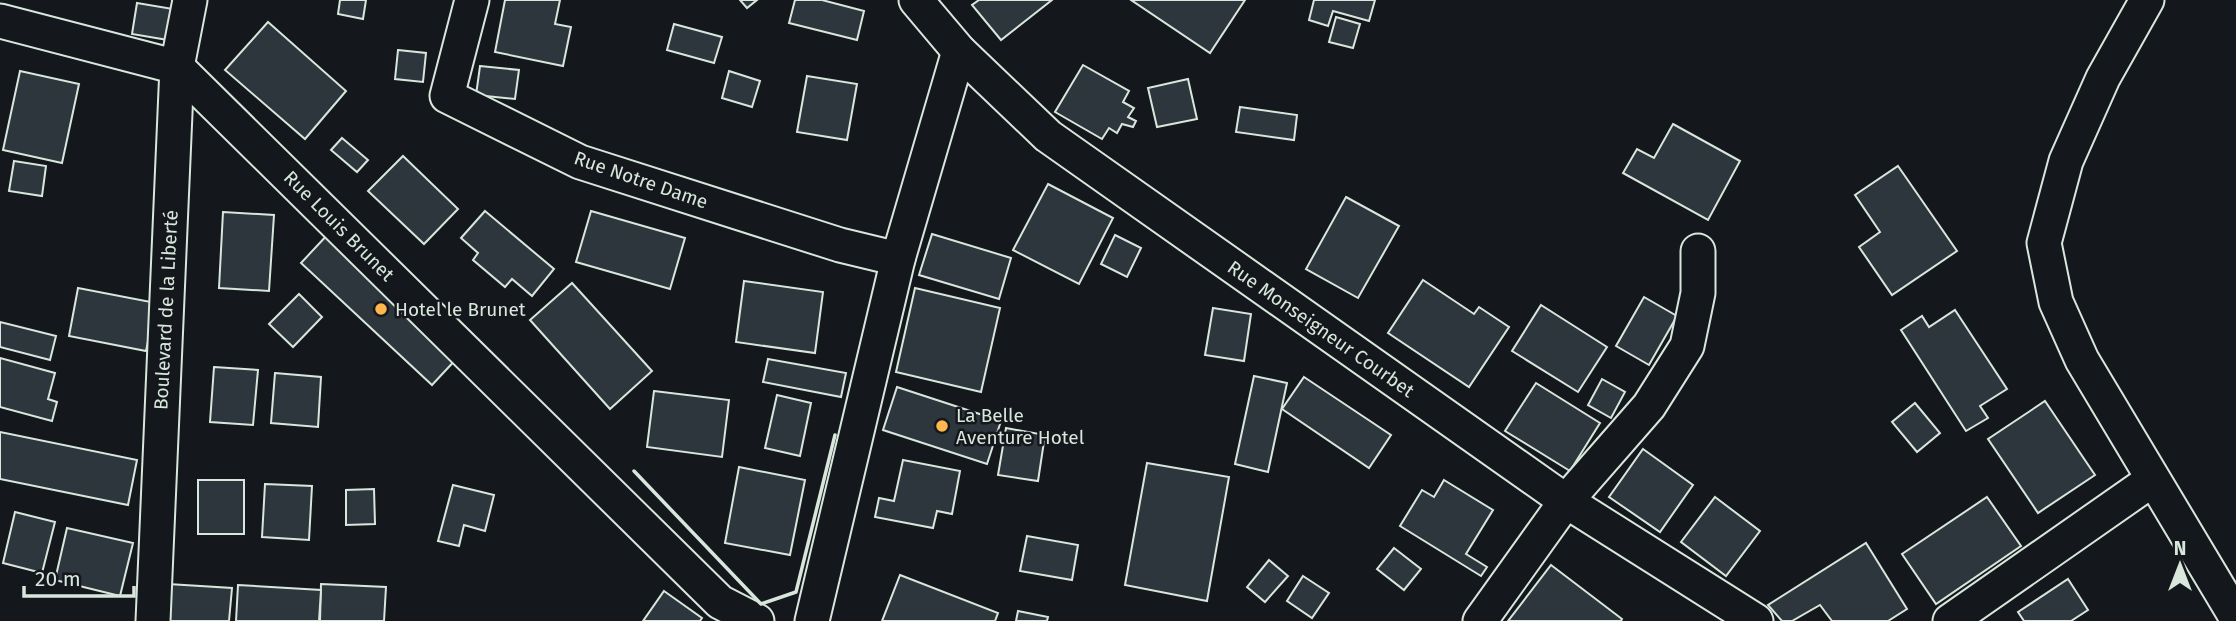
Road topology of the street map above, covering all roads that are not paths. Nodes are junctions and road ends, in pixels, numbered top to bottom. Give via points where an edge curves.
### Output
1 (190, 0) edge
2 (472, 0) edge
3 (916, 0) edge
4 (2147, 0) edge
5 (0, 21) edge
6 (959, 51) junction
7 (177, 66) junction
8 (1698, 251) dead end
9 (898, 259) junction
10 (2152, 480) junction
11 (1566, 501) junction
12 (2231, 596) edge
13 (153, 621) edge
14 (757, 621) edge
15 (812, 621) edge
16 (1480, 621) edge
17 (1756, 621) edge
18 (1950, 621) edge

1 - 7 street, Boulevard de la Liberté
2 - 9 street, Rue Notre Dame via 447,96 580,162 840,245
3 - 6 street, Rue Monseigneur Courbet
4 - 10 street via 2103,78 2066,161 2044,243 2056,302 2082,360
5 - 7 street
6 - 9 street
6 - 11 street, Rue Monseigneur Courbet via 1048,136
7 - 13 street, Boulevard de la Liberté
7 - 14 street, Rue Louis Brunet via 720,602
8 - 11 street via 1698,293 1687,346 1649,406
9 - 15 street
10 - 12 street
10 - 18 street
11 - 16 street
11 - 17 street, Rue Monseigneur Courbet

